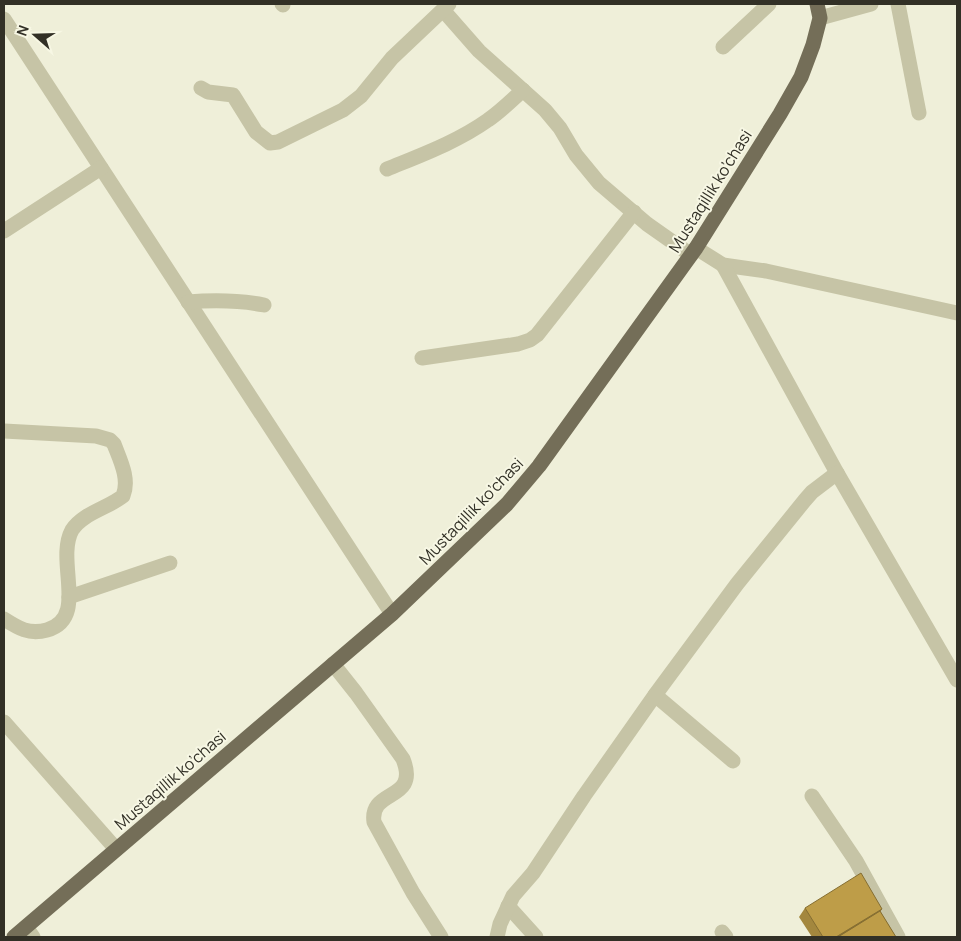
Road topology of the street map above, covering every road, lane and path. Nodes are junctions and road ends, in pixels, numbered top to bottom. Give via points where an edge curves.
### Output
1 (769, 4) edge
2 (871, 4) edge
3 (898, 4) edge
4 (446, 7) edge
5 (819, 11) edge
6 (4, 18) edge
7 (723, 47) dead end
8 (201, 88) dead end
9 (523, 90) junction
10 (919, 114) dead end
11 (101, 168) junction
12 (387, 169) dead end
13 (634, 212) junction
14 (4, 231) edge
15 (693, 252) junction
16 (723, 265) junction
17 (188, 302) junction
18 (264, 306) dead end
19 (957, 313) edge
20 (422, 358) dead end
21 (4, 431) edge
22 (837, 473) junction
23 (170, 563) dead end
24 (69, 597) junction
25 (392, 614) junction
26 (4, 619) edge
27 (333, 664) junction
28 (957, 680) edge
29 (655, 695) junction
30 (4, 722) edge
31 (733, 761) dead end
32 (812, 796) dead end
33 (116, 849) junction
34 (508, 906) junction
35 (31, 934) edge
36 (14, 937) edge
37 (441, 937) edge
38 (497, 937) edge
39 (536, 937) edge
40 (898, 937) edge

1 - 7 street
2 - 5 street
3 - 10 street
4 - 8 street via 392,58 361,96 343,110 278,142 270,143 256,132 233,95
4 - 9 street via 479,52
5 - 15 main road, Mustaqillik ko’chasi via 814,45 801,77
6 - 11 street
9 - 12 street via 488,120 462,136
9 - 13 street via 560,128 576,155 599,182
11 - 14 street
11 - 17 street
13 - 15 street
13 - 20 street via 553,316 530,340
15 - 16 street
15 - 25 main road, Mustaqillik ko’chasi via 540,466 507,504
16 - 19 street via 766,271
16 - 22 street
17 - 18 street via 220,300
17 - 25 street
21 - 24 street via 96,436 114,444 126,479 126,490 123,496 83,519 71,532 66,560
22 - 28 street
22 - 29 street via 805,500 737,584
23 - 24 street
24 - 26 street via 67,613 56,627 27,632
25 - 27 main road, Mustaqillik ko’chasi
27 - 33 main road, Mustaqillik ko’chasi
27 - 37 street via 407,769 403,786 377,805 374,822
29 - 31 street
29 - 34 street
30 - 33 street
32 - 40 street via 856,861
33 - 35 main road, Mustaqillik ko’chasi
34 - 38 street
34 - 39 street
35 - 36 main road, Mustaqillik ko’chasi

